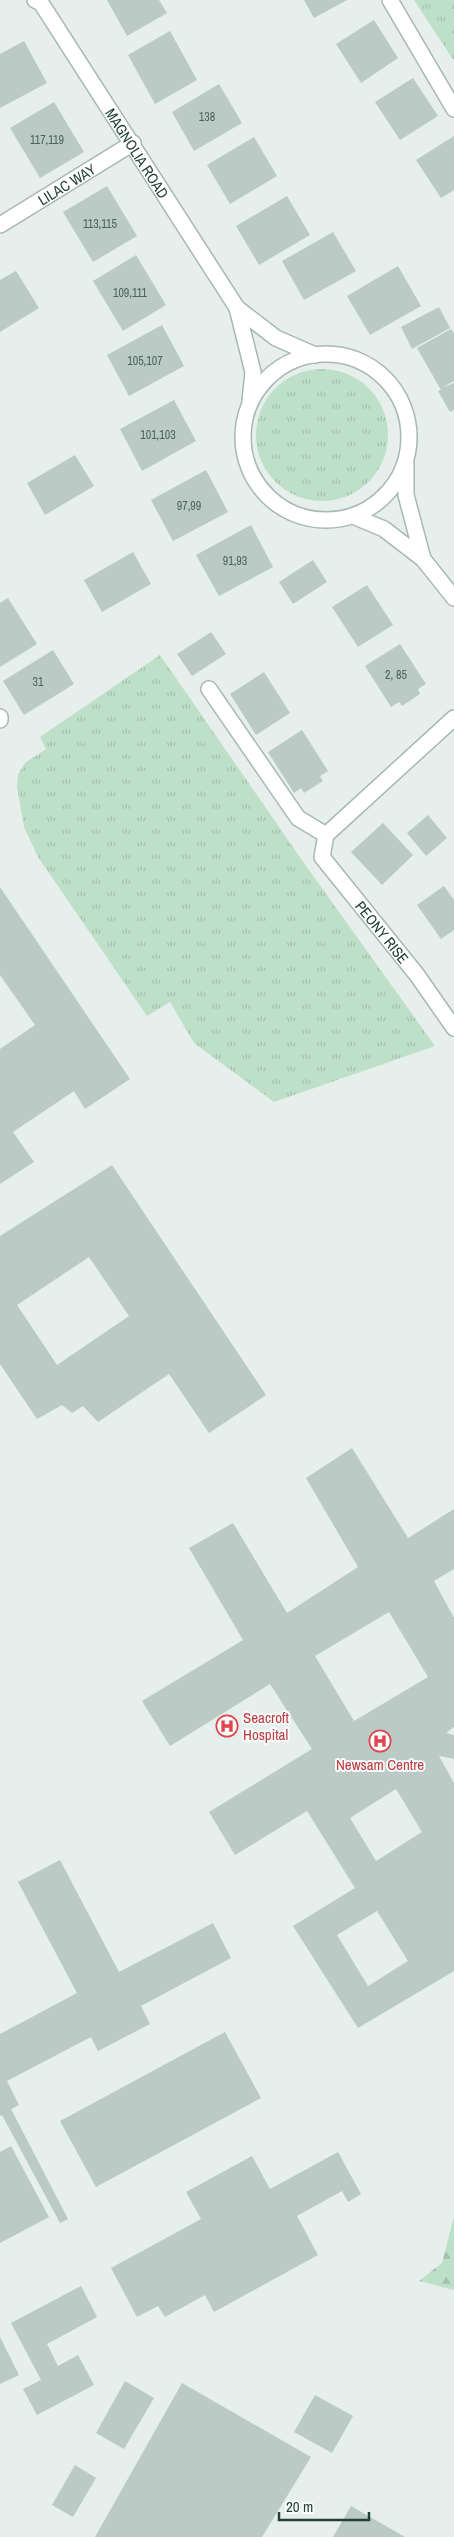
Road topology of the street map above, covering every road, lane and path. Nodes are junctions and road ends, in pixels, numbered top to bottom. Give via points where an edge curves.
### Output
1 (35, 0) edge
2 (390, 0) edge
3 (454, 109) edge
4 (132, 143) junction
5 (0, 224) edge
6 (237, 308) junction
7 (315, 354) junction
8 (250, 402) junction
9 (406, 458) junction
10 (353, 516) junction
11 (424, 559) junction
12 (454, 598) edge
13 (209, 689) dead end
14 (454, 718) edge
15 (326, 835) junction
16 (454, 1028) edge

1 - 4 street, MAGNOLIA ROAD via 41,3
2 - 3 street
4 - 5 street, LILAC WAY
4 - 6 street, MAGNOLIA ROAD
6 - 7 street, MAGNOLIA ROAD via 276,338
6 - 8 street, MAGNOLIA ROAD via 253,372
7 - 8 street, MAGNOLIA ROAD via 288,362 266,379
7 - 9 street, MAGNOLIA ROAD via 342,355 367,365 388,382 403,405 409,431
8 - 10 street, MAGNOLIA ROAD via 243,429 245,457 256,483 275,503 300,516 327,520
9 - 10 street, MAGNOLIA ROAD via 390,490 377,503
9 - 11 street, MAGNOLIA ROAD via 406,495
10 - 11 street, MAGNOLIA ROAD via 384,529
11 - 12 street, MAGNOLIA ROAD
13 - 15 street via 298,818
14 - 15 street
15 - 16 street, PEONY RISE via 322,857 417,975

